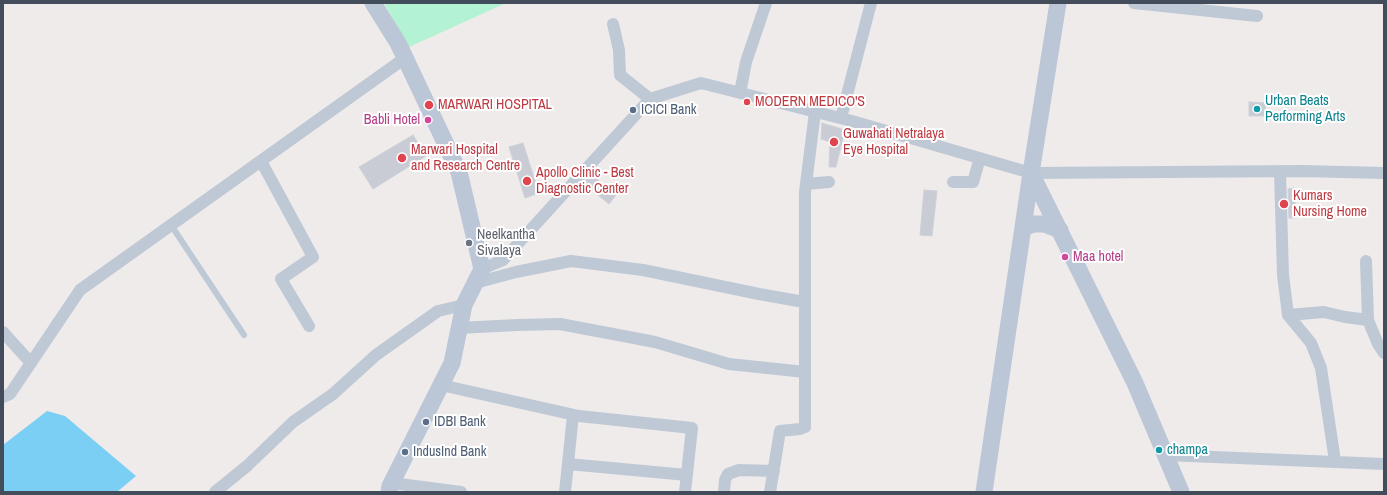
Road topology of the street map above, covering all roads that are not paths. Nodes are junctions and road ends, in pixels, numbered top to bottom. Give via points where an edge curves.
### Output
1 (373, 3) edge
2 (766, 3) edge
3 (871, 3) edge
4 (1058, 3) edge
5 (1134, 3) edge
6 (1257, 16) dead end
7 (613, 24) dead end
8 (405, 58) junction
9 (740, 93) junction
10 (650, 99) junction
11 (815, 112) junction
12 (841, 118) junction
13 (980, 158) junction
14 (261, 161) junction
15 (1280, 172) junction
16 (1031, 173) junction
17 (1384, 173) edge
18 (829, 182) dead end
19 (953, 182) dead end
20 (806, 184) junction
21 (171, 225) junction
22 (1023, 228) junction
23 (1060, 230) junction
24 (1366, 261) dead end
25 (479, 276) junction
26 (804, 302) junction
27 (464, 305) junction
28 (1288, 315) junction
29 (1368, 320) junction
30 (309, 326) dead end
31 (459, 328) junction
32 (3, 332) edge
33 (244, 335) dead end
34 (1384, 353) edge
35 (31, 363) junction
36 (805, 372) junction
37 (441, 385) junction
38 (3, 397) edge
39 (573, 415) junction
40 (1166, 455) junction
41 (1335, 461) junction
42 (568, 464) junction
43 (1384, 464) edge
44 (774, 471) junction
45 (687, 475) junction
46 (391, 487) edge
47 (215, 492) edge
48 (461, 492) edge
49 (565, 492) edge
50 (685, 492) edge
51 (724, 492) edge
52 (770, 492) edge
53 (984, 492) edge
54 (1181, 492) edge

1 - 8 street
2 - 9 street via 746,62
3 - 12 street
4 - 16 street
5 - 6 street
7 - 10 street via 619,50 620,75
8 - 14 street
8 - 25 street via 459,172
9 - 10 street via 701,83
9 - 11 street
10 - 25 street via 503,260
11 - 12 street
11 - 20 street
12 - 13 street
13 - 16 street
13 - 19 street via 974,182
14 - 21 street
14 - 30 street via 313,257 281,279
15 - 16 street
15 - 17 street
15 - 28 street via 1283,275
16 - 22 street
16 - 23 street
18 - 20 street
20 - 26 street
21 - 33 lane
21 - 35 street via 80,290
22 - 23 street via 1033,224 1045,224
22 - 53 street
23 - 40 street via 1135,383
24 - 29 street
25 - 26 street via 516,272 571,261 643,270
25 - 27 street
26 - 36 street
27 - 31 street
27 - 47 street via 438,310 376,355 333,394 293,422 247,466
28 - 29 street via 1324,312
28 - 41 street via 1311,343 1321,368
29 - 34 street
31 - 36 street via 560,324 655,342 729,364
31 - 37 street via 452,363
32 - 35 street
35 - 38 street via 10,394
36 - 44 street via 806,426 780,431
37 - 39 street
37 - 46 street
39 - 42 street
39 - 45 street via 692,428
40 - 41 street
40 - 54 street
41 - 43 street
42 - 45 street
42 - 49 street
44 - 51 street via 739,470 728,474
44 - 52 street
45 - 50 street
46 - 48 street

